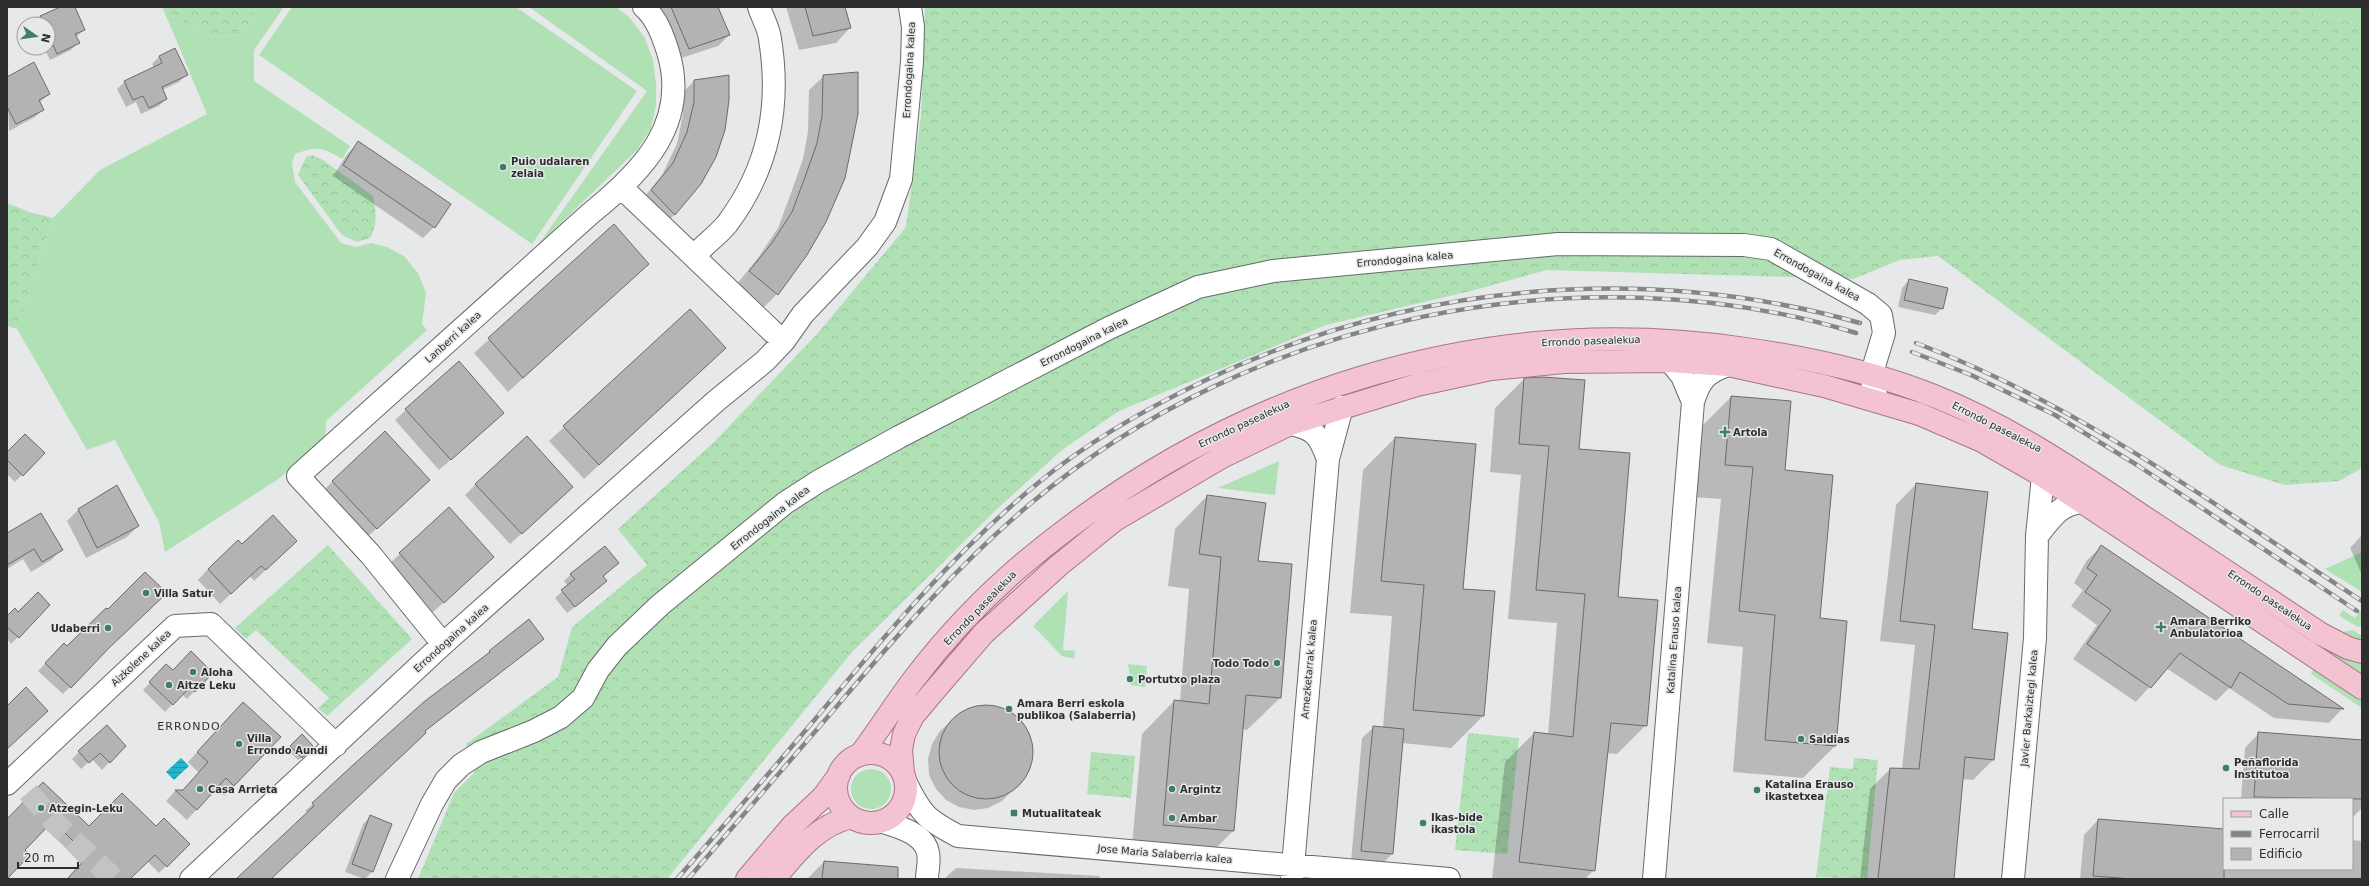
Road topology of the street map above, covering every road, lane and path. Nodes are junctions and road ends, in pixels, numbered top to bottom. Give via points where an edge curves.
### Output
1 (644, 7) edge
2 (758, 7) edge
3 (910, 7) edge
4 (622, 188) junction
5 (694, 256) junction
6 (803, 314) junction
7 (774, 334) junction
8 (1670, 361) junction
9 (1728, 365) junction
10 (1871, 376) junction
11 (1877, 400) junction
12 (716, 401) junction
13 (1692, 402) junction
14 (1342, 407) junction
15 (1290, 424) junction
16 (1328, 459) junction
17 (2067, 466) junction
18 (2043, 476) junction
19 (2081, 502) junction
20 (2037, 536) junction
21 (443, 644) junction
22 (2362, 652) edge
23 (2362, 688) edge
24 (336, 744) junction
25 (860, 755) junction
26 (840, 774) junction
27 (904, 778) junction
28 (7, 784) edge
29 (851, 817) junction
30 (883, 822) junction
31 (958, 836) junction
32 (928, 853) junction
33 (1292, 872) edge
34 (191, 879) edge
35 (397, 879) edge
36 (747, 879) edge
37 (774, 879) edge
38 (927, 879) edge
39 (1449, 879) edge
40 (1654, 879) edge
41 (2013, 879) edge

1 - 4 street, Lanberri kalea via 662,33 671,63 673,94 667,126 652,153
2 - 5 street via 770,37 774,94 772,128 761,163 746,195 726,225
3 - 6 street, Errondogaina kalea via 913,27 912,62 904,163 897,194 885,222 867,247
4 - 5 street
4 - 21 street, Lanberri kalea via 298,476 370,554
5 - 7 street
6 - 7 street, Errondogaina kalea
6 - 12 street, Errondogaina kalea via 784,341 765,361
7 - 12 street, Errondogaina kalea via 738,370
8 - 9 main road, Errondo pasealekua
8 - 13 street, Katalina Erauso kalea via 1682,376
8 - 14 main road, Errondo pasealekua via 1564,362 1491,369 1417,385
9 - 11 main road, Errondo pasealekua
9 - 13 street, Katalina Erauso kalea via 1710,372 1697,389
10 - 11 street
10 - 17 main road, Errondo pasealekua via 1931,395 1974,414
10 - 25 main road, Errondo pasealekua via 1780,354 1694,342 1628,338 1565,340 1498,347 1412,363 1339,384 1271,409 1187,451 1114,494 1023,564 970,614 916,676
10 - 35 street, Errondogaina kalea via 1884,333 1881,315 1868,304 1770,249 1744,245 1558,244 1273,271 1198,287 1109,328 899,437 819,481 785,503 660,605 617,646 598,670 583,698 561,717 534,731 481,752 461,765 446,780 432,804
11 - 18 main road, Errondo pasealekua via 1919,414 1982,441
12 - 21 street, Errondogaina kalea
13 - 40 street, Katalina Erauso kalea
14 - 15 main road, Errondo pasealekua
14 - 16 street, Amezketarrak kalea
15 - 16 street, Amezketarrak kalea via 1305,427 1317,434
15 - 27 main road, Errondo pasealekua via 1222,457 1115,520 1058,566 984,633 913,716 904,734 901,750
16 - 33 street, Amezketarrak kalea
17 - 18 street
17 - 22 main road, Errondo pasealekua via 2321,634
18 - 19 main road, Errondo pasealekua
18 - 20 street, Javier Barkaiztegi kalea
19 - 20 street via 2068,503 2058,510
19 - 23 main road, Errondo pasealekua
20 - 41 street, Javier Barkaiztegi kalea via 2035,638
21 - 24 street, Errondogaina kalea
24 - 28 street, Aizkolene kalea via 211,624 174,626
24 - 34 street, Errondogaina kalea
25 - 26 main road via 852,759
25 - 27 main road via 873,753 885,756 895,763
26 - 29 main road via 837,785 838,798
26 - 36 main road via 823,797 792,826
27 - 30 main road via 905,798 899,810
27 - 31 street, Jose Maria Salaberria kalea via 915,801 932,823
29 - 30 main road via 867,823
29 - 37 main road via 837,821 808,839
30 - 32 street via 913,834
31 - 32 street via 941,841
31 - 33 street, Jose Maria Salaberria kalea
32 - 38 street
33 - 39 street, Jose Maria Salaberria kalea

